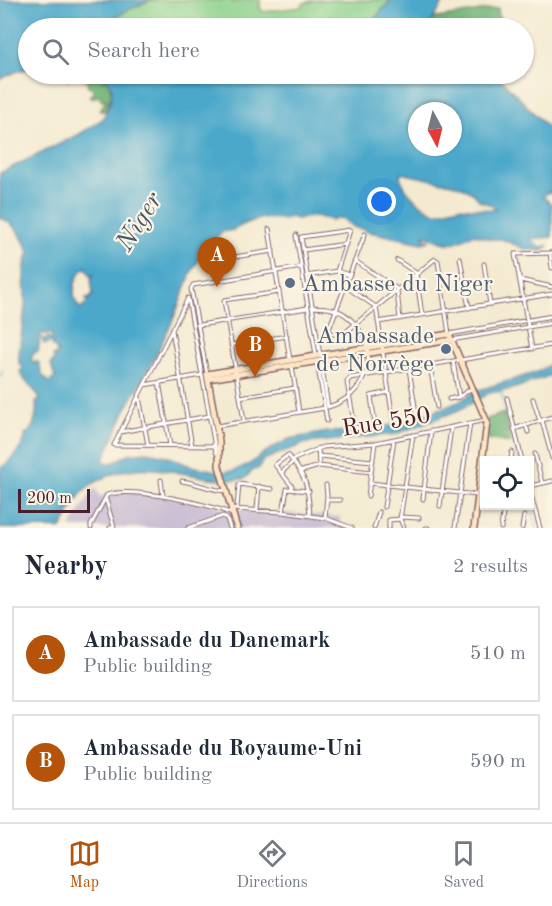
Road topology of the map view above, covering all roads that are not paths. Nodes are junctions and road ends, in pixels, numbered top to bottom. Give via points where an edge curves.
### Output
1 (269, 228) dead end
2 (365, 234) dead end
3 (296, 235) dead end
4 (346, 244) junction
5 (303, 250) junction
6 (273, 251) junction
7 (551, 253) edge
8 (228, 258) dead end
9 (460, 258) dead end
10 (397, 260) dead end
11 (355, 261) junction
12 (484, 264) dead end
13 (302, 267) junction
14 (552, 268) edge
15 (276, 271) junction
16 (337, 271) junction
17 (416, 273) junction
18 (307, 276) junction
19 (349, 276) junction
20 (520, 280) junction
21 (345, 286) junction
22 (552, 287) edge
23 (397, 290) junction
24 (279, 292) junction
25 (552, 294) edge
26 (524, 299) junction
27 (490, 304) junction
28 (310, 308) junction
29 (376, 308) junction
30 (469, 308) junction
31 (336, 310) junction
32 (282, 311) junction
33 (445, 312) junction
34 (422, 315) junction
35 (552, 316) edge
36 (400, 319) junction
37 (227, 321) junction
38 (527, 321) junction
39 (378, 322) junction
40 (552, 323) edge
41 (355, 324) junction
42 (199, 325) junction
43 (528, 327) junction
44 (172, 329) junction
45 (286, 336) junction
46 (450, 337) junction
47 (231, 345) junction
48 (552, 345) edge
49 (382, 348) junction
50 (532, 349) junction
51 (368, 350) junction
52 (318, 358) junction
53 (457, 361) junction
54 (291, 363) junction
55 (430, 365) junction
56 (409, 369) junction
57 (235, 372) junction
58 (386, 372) junction
59 (206, 376) junction
60 (365, 376) junction
61 (180, 378) junction
62 (159, 382) junction
63 (144, 385) junction
64 (295, 388) junction
65 (473, 390) junction
66 (389, 392) junction
67 (139, 395) junction
68 (350, 396) junction
69 (240, 397) junction
70 (459, 397) junction
71 (507, 398) dead end
72 (449, 399) dead end
73 (533, 399) dead end
74 (325, 408) junction
75 (437, 408) dead end
76 (299, 412) junction
77 (416, 413) dead end
78 (209, 416) junction
79 (552, 417) edge
80 (393, 419) dead end
81 (188, 420) junction
82 (486, 420) junction
83 (244, 421) junction
84 (541, 421) junction
85 (327, 422) dead end
86 (470, 423) junction
87 (166, 424) junction
88 (526, 425) junction
89 (217, 426) junction
90 (451, 427) junction
91 (145, 428) junction
92 (514, 429) junction
93 (431, 431) junction
94 (120, 432) junction
95 (528, 432) dead end
96 (552, 432) edge
97 (545, 433) junction
98 (413, 435) junction
99 (394, 439) junction
100 (375, 443) junction
101 (148, 445) junction
102 (170, 446) junction
103 (192, 446) junction
104 (214, 446) junction
105 (318, 448) junction
106 (512, 452) dead end
107 (534, 454) dead end
108 (218, 455) junction
109 (319, 456) junction
110 (485, 456) edge
111 (512, 456) edge
112 (521, 456) edge
113 (552, 458) edge
114 (292, 461) junction
115 (373, 462) junction
116 (320, 466) junction
117 (302, 471) junction
118 (280, 472) junction
119 (371, 472) junction
120 (161, 480) dead end
121 (182, 481) dead end
122 (552, 481) edge
123 (370, 483) junction
124 (542, 483) junction
125 (326, 485) dead end
126 (387, 485) junction
127 (480, 485) edge
128 (534, 485) edge
129 (259, 486) junction
130 (405, 487) junction
131 (272, 489) dead end
132 (291, 489) junction
133 (424, 489) junction
134 (226, 491) junction
135 (309, 491) junction
136 (442, 491) junction
137 (459, 493) junction
138 (368, 496) dead end
139 (478, 496) junction
140 (164, 497) junction
141 (106, 498) junction
142 (327, 500) junction
143 (340, 500) dead end
144 (423, 500) dead end
145 (440, 506) dead end
146 (534, 506) edge
147 (384, 507) dead end
148 (257, 510) junction
149 (503, 510) edge
150 (283, 512) junction
151 (379, 512) dead end
152 (234, 514) junction
153 (310, 516) junction
154 (524, 516) dead end
155 (325, 518) junction
156 (401, 518) junction
157 (419, 518) dead end
158 (336, 522) junction
159 (91, 527) edge
160 (346, 527) edge
161 (110, 528) edge
162 (188, 528) edge
163 (230, 528) edge
164 (237, 528) edge
165 (335, 528) edge
166 (352, 528) edge
167 (374, 528) edge
168 (389, 528) edge
169 (404, 528) edge
170 (455, 528) edge
171 (474, 528) edge
172 (501, 528) edge
173 (522, 528) edge
174 (540, 528) edge

1 - 6 street
2 - 11 street
3 - 13 street
4 - 5 street
4 - 5 street via 351,230 301,237
4 - 16 street
5 - 18 street
6 - 8 street
6 - 15 street
7 - 14 street
7 - 20 street via 516,253
9 - 30 street
10 - 17 street
11 - 19 street
11 - 23 street
12 - 27 street
13 - 15 street
13 - 28 street
15 - 24 street
15 - 42 street via 193,285
16 - 18 street
16 - 19 street
17 - 23 street
17 - 33 street via 437,260
17 - 34 street
18 - 28 street
19 - 21 street
20 - 22 street
20 - 26 street
21 - 29 street
21 - 31 street
23 - 29 street
23 - 36 street
24 - 32 street
24 - 37 street via 224,300
25 - 26 street
26 - 27 street
26 - 38 street
27 - 30 street
28 - 31 street
28 - 32 street
28 - 52 street
29 - 39 street
29 - 41 street
30 - 33 street
31 - 41 street
31 - 41 street via 331,333 341,336
32 - 37 street
32 - 45 street
33 - 34 street
33 - 46 street
34 - 36 street
35 - 38 street
36 - 39 street
37 - 42 street
37 - 47 street
38 - 43 street
38 - 46 street
39 - 49 street
40 - 43 street
41 - 51 street
42 - 59 street
43 - 46 street
43 - 50 street
44 - 59 street via 188,298
44 - 61 street
44 - 63 street
45 - 47 street
45 - 54 street
46 - 49 street
46 - 53 street
47 - 57 street
48 - 50 street
49 - 51 street
49 - 58 street
50 - 53 street
51 - 52 street
51 - 60 street
52 - 54 street
52 - 68 street via 328,406
52 - 74 street
53 - 55 street
53 - 65 street
53 - 70 street
54 - 57 street
54 - 64 street
55 - 56 street
55 - 75 street
56 - 58 street
56 - 77 street
57 - 59 street
57 - 69 street
58 - 60 street
58 - 66 street
59 - 61 street
59 - 78 street
59 - 89 street
60 - 68 street
60 - 68 street via 350,378
61 - 62 street
61 - 81 street
62 - 63 street
62 - 87 street
63 - 67 street
64 - 69 street
64 - 76 street
65 - 70 street
65 - 82 street
66 - 68 street via 371,396 375,425 357,429
66 - 80 street
67 - 91 street
67 - 94 street
69 - 83 street
70 - 72 street
71 - 92 street
73 - 84 street
74 - 76 street
74 - 85 street
76 - 83 street
78 - 81 street
78 - 104 street
79 - 84 street
81 - 87 street
81 - 103 street
82 - 86 street, Rue 550
82 - 110 street
83 - 89 street
84 - 88 street
84 - 97 street
86 - 90 street, Rue 550
86 - 137 street
87 - 91 street
87 - 102 street
88 - 92 street
88 - 95 street
89 - 108 street
90 - 93 street, Rue 550
90 - 136 street
91 - 94 street
91 - 101 street
92 - 112 street
93 - 98 street, Rue 550
93 - 133 street
94 - 101 street via 114,444
96 - 97 street
97 - 113 street
98 - 99 street, Rue 550
98 - 130 street
99 - 100 street, Rue 550
99 - 126 street
100 - 105 street, Rue 550
100 - 115 street
101 - 102 street
102 - 103 street
103 - 104 street
104 - 108 street
105 - 109 street
105 - 114 street, Rue 550
106 - 111 street
107 - 124 street
108 - 134 street
109 - 115 street
109 - 116 street
114 - 117 street
114 - 118 street
114 - 118 street via 288,455 275,465
115 - 119 street
116 - 117 street
116 - 119 street
117 - 135 street
118 - 132 street
119 - 123 street
120 - 140 street
121 - 134 street
122 - 124 street
123 - 126 street
123 - 138 street
124 - 128 street
125 - 142 street
126 - 130 street
126 - 147 street
127 - 139 street
129 - 131 street
129 - 148 street
129 - 152 street via 239,484
130 - 133 street
130 - 156 street
132 - 135 street
132 - 150 street via 285,491
133 - 136 street
133 - 144 street
134 - 152 street
135 - 153 street
136 - 137 street
136 - 145 street
137 - 139 street
137 - 170 street
139 - 171 street
140 - 141 street via 115,492
140 - 152 street
141 - 159 street
141 - 161 street via 114,527
142 - 143 street
142 - 155 street
146 - 174 street
148 - 150 street
148 - 152 street
149 - 172 street
150 - 153 street
151 - 167 street
152 - 164 street
153 - 155 street
154 - 173 street
155 - 158 street
156 - 157 street
156 - 168 street via 389,520
156 - 169 street
158 - 160 street
158 - 165 street
160 - 166 street
162 - 163 street via 222,516

